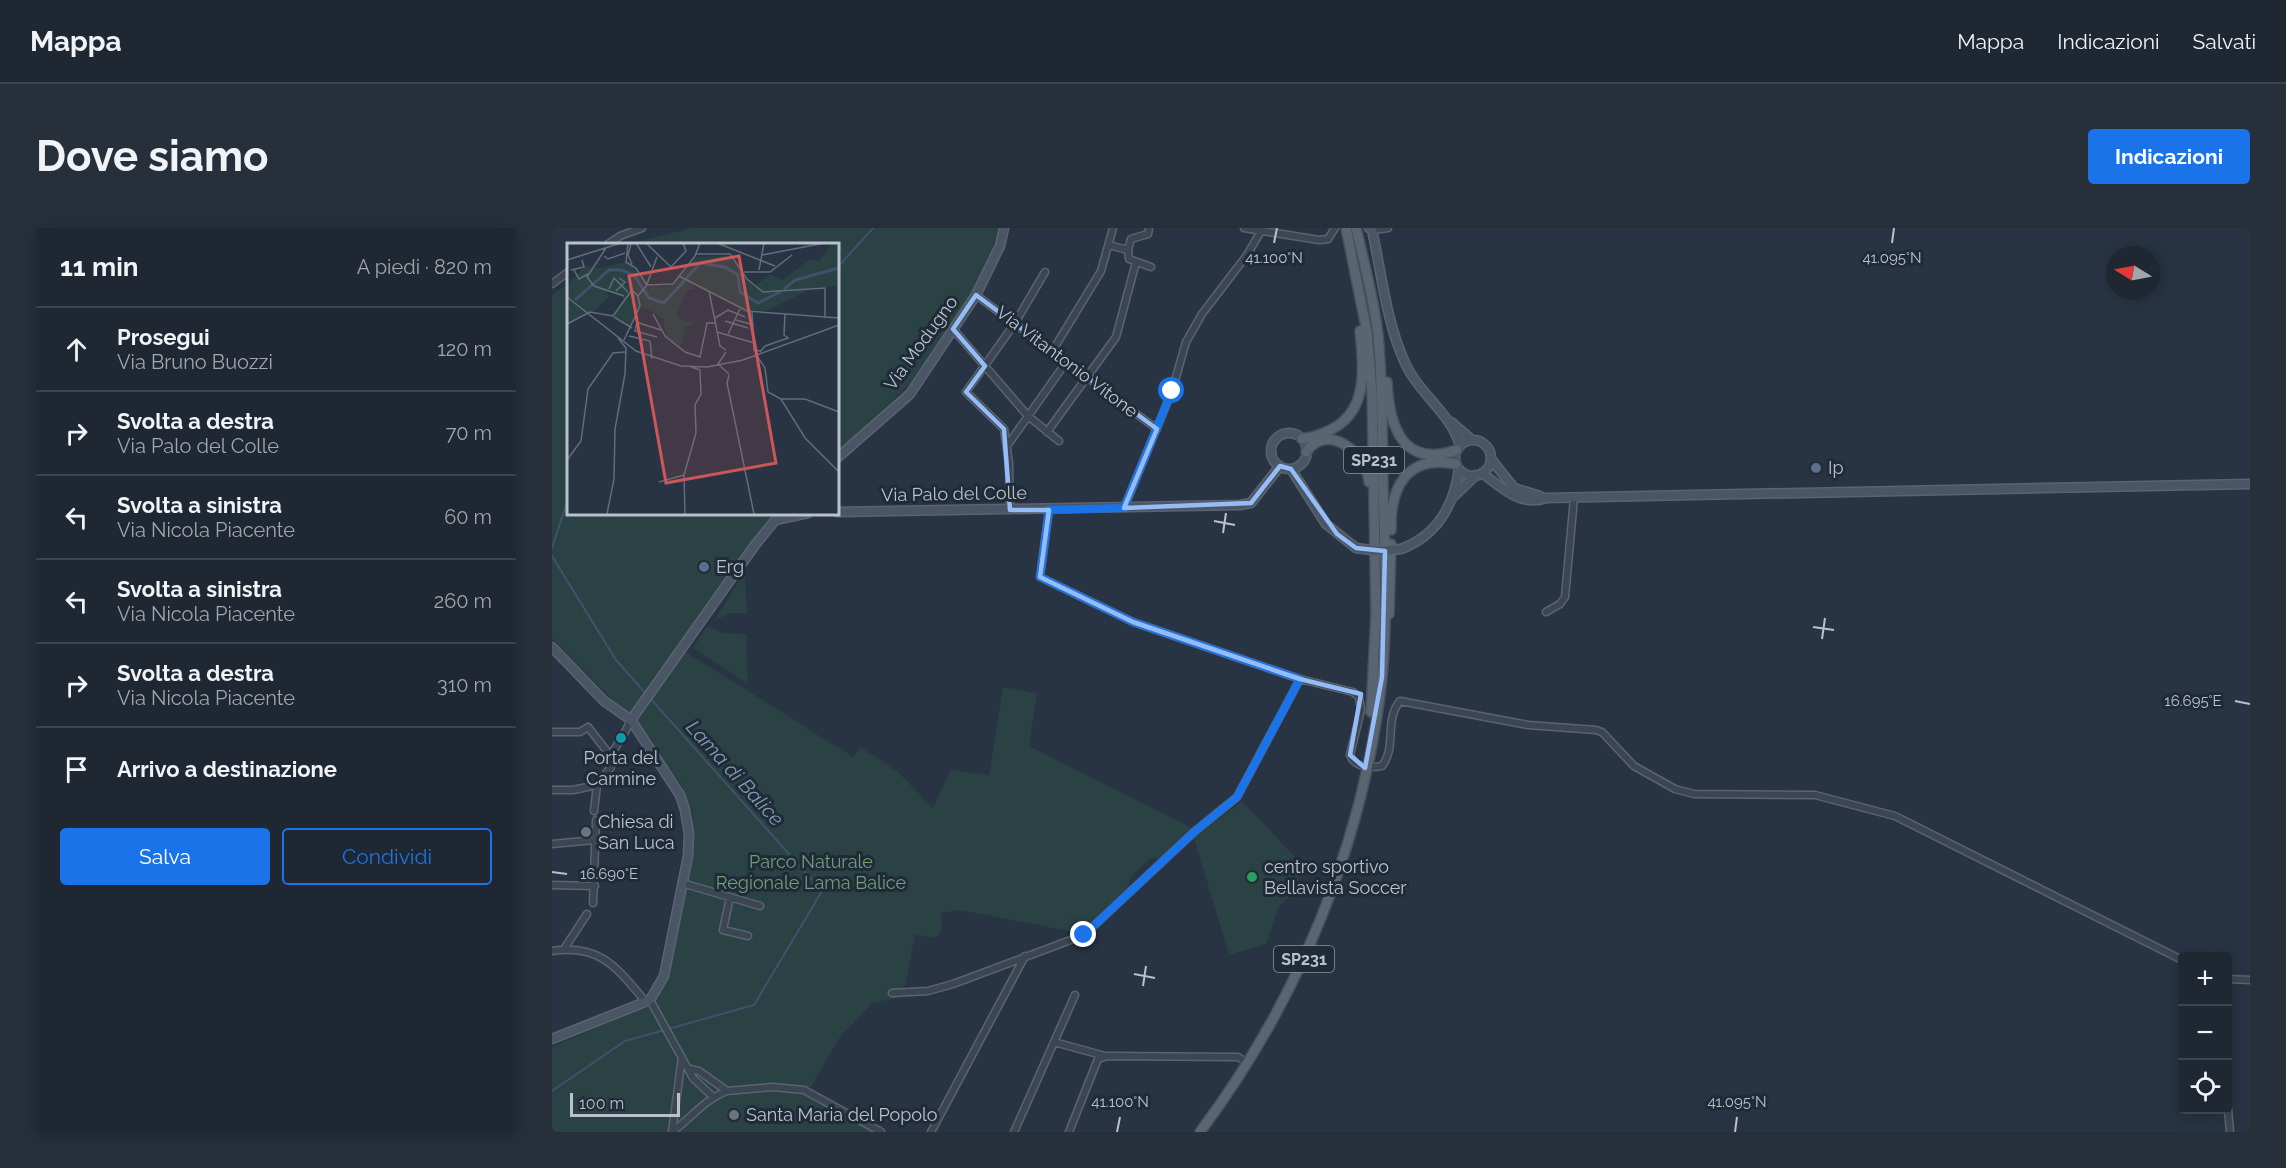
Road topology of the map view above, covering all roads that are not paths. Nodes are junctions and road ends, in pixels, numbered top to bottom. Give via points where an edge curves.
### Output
1 (642, 228) edge
2 (1004, 228) edge
3 (1113, 228) edge
4 (1149, 228) edge
5 (1244, 228) edge
6 (1335, 228) edge
7 (1346, 228) edge
8 (1356, 228) edge
9 (1388, 228) edge
10 (1370, 229) edge
11 (1261, 231) junction
12 (610, 243) edge
13 (1109, 245) junction
14 (1351, 249) junction
15 (1128, 250) junction
16 (1137, 262) junction
17 (1151, 267) dead end
18 (1045, 272) dead end
19 (567, 273) edge
20 (552, 284) edge
21 (976, 295) junction
22 (1016, 323) junction
23 (953, 329) junction
24 (1053, 350) junction
25 (1067, 361) junction
26 (985, 366) junction
27 (1089, 377) junction
28 (1028, 416) junction
29 (1448, 420) junction
30 (1157, 429) junction
31 (1047, 432) junction
32 (1302, 439) junction
33 (1473, 440) junction
34 (1059, 441) dead end
35 (1006, 446) junction
36 (1458, 448) junction
37 (1306, 452) junction
38 (838, 456) edge
39 (1491, 459) junction
40 (1277, 464) junction
41 (1295, 467) junction
42 (1457, 467) junction
43 (1479, 474) junction
44 (2250, 484) edge
45 (1546, 498) junction
46 (1574, 498) junction
47 (1452, 499) junction
48 (1124, 508) junction
49 (1010, 510) junction
50 (1049, 510) junction
51 (838, 512) edge
52 (780, 514) edge
53 (803, 514) edge
54 (774, 520) junction
55 (1546, 612) dead end
56 (1376, 614) junction
57 (1384, 643) junction
58 (552, 647) edge
59 (1300, 679) junction
60 (631, 720) junction
61 (555, 732) edge
62 (613, 759) junction
63 (1365, 768) junction
64 (597, 785) junction
65 (552, 790) edge
66 (594, 811) dead end
67 (596, 820) dead end
68 (594, 840) junction
69 (552, 844) edge
70 (682, 884) junction
71 (552, 885) edge
72 (595, 886) junction
73 (730, 897) junction
74 (593, 903) dead end
75 (760, 906) dead end
76 (587, 914) dead end
77 (748, 936) dead end
78 (564, 949) junction
79 (552, 951) edge
80 (1025, 956) junction
81 (2178, 958) edge
82 (2232, 979) edge
83 (2250, 980) edge
84 (892, 993) dead end
85 (1075, 995) dead end
86 (649, 1001) junction
87 (552, 1039) edge
88 (1054, 1042) junction
89 (1107, 1056) junction
90 (682, 1057) junction
91 (1248, 1063) junction
92 (690, 1069) junction
93 (726, 1091) junction
94 (712, 1096) junction
95 (2228, 1114) edge
96 (672, 1132) edge
97 (881, 1132) edge
98 (931, 1132) edge
99 (1014, 1132) edge
100 (1069, 1132) edge
101 (1200, 1132) edge
102 (2230, 1132) edge

1 - 12 street
2 - 21 street, Via Modugno via 1000,246
3 - 13 street
4 - 15 street via 1148,234 1131,239
5 - 11 street
6 - 11 street via 1328,239 1319,240
7 - 14 main road, SP231
8 - 36 main road via 1377,301 1393,426 1415,450 1438,454
8 - 57 main road, SP231 via 1379,346
9 - 10 street
10 - 29 street via 1390,318 1405,363 1421,390
11 - 30 street via 1186,342
13 - 15 street
13 - 24 street via 1101,271
14 - 32 main road via 1365,372 1362,390 1356,405 1338,425
14 - 56 main road, SP231 via 1371,376
15 - 16 street via 1129,259
16 - 17 street
16 - 27 street via 1116,338
18 - 22 street
19 - 20 street
21 - 22 street, Via Vitantonio Vitone
21 - 23 street, Via Modugno
22 - 24 street, Via Vitantonio Vitone
22 - 26 street
23 - 26 street
23 - 38 street, Via Modugno via 910,394
24 - 25 street, Via Vitantonio Vitone
25 - 27 street, Via Vitantonio Vitone
25 - 28 street
26 - 28 street
26 - 35 street via 966,392 1004,429
27 - 30 street, Via Vitantonio Vitone
27 - 31 street
28 - 31 street
28 - 35 street
29 - 33 street
29 - 36 street
30 - 48 street
31 - 34 street
32 - 37 street
32 - 40 street via 1291,434 1280,436 1272,445
33 - 36 street
33 - 39 street via 1483,443
35 - 49 street
36 - 42 street
37 - 41 street
37 - 56 main road via 1322,440 1340,442 1351,447 1367,470
39 - 43 street
39 - 45 street via 1514,488
40 - 41 street
40 - 48 street, Via Palo del Colle via 1251,503
41 - 47 street, bridge via 1306,494 1326,524 1356,548 1401,549 1431,532
42 - 43 street via 1467,475
42 - 47 street
42 - 57 main road via 1435,462 1419,466 1396,489 1390,511 1392,601
43 - 45 street via 1515,497 1539,501
43 - 47 street
44 - 46 street
45 - 46 street
46 - 55 street via 1565,597
48 - 50 street, Via Palo del Colle
49 - 50 street, Via Palo del Colle
49 - 51 street, Via Palo del Colle
50 - 59 street via 1040,577 1133,622
52 - 54 street
53 - 54 street
54 - 60 street
56 - 63 main road, SP231
57 - 63 main road, SP231 via 1375,725
58 - 60 street via 604,700
59 - 63 street via 1353,692 1359,697 1350,755
59 - 80 street via 1237,797 1084,935
60 - 62 street
60 - 70 street via 680,795 685,810 689,846
61 - 62 street via 580,732 588,727
62 - 64 street
63 - 81 street via 1382,766 1389,758 1392,710 1400,701 1528,725 1596,730 1634,766 1675,789 1694,794 1815,795 1895,816
63 - 91 main road, SP231 via 1347,845 1317,929 1284,1001
64 - 65 street
64 - 66 street
67 - 68 street
68 - 69 street
68 - 72 street
70 - 73 street
70 - 86 street via 664,976
71 - 72 street
72 - 74 street
73 - 75 street
73 - 77 street via 723,930
76 - 78 street
78 - 79 street
78 - 86 street via 606,958
80 - 84 street via 928,991
80 - 98 street
82 - 83 street
85 - 88 street
86 - 87 street
86 - 90 street
88 - 89 street
88 - 99 street
89 - 91 street via 1238,1057
89 - 100 street via 1098,1059
90 - 92 street
90 - 96 street
91 - 101 main road, SP231
92 - 93 street
92 - 94 street via 693,1078
93 - 94 street
93 - 97 street via 773,1087 804,1090
94 - 96 street
95 - 102 street

